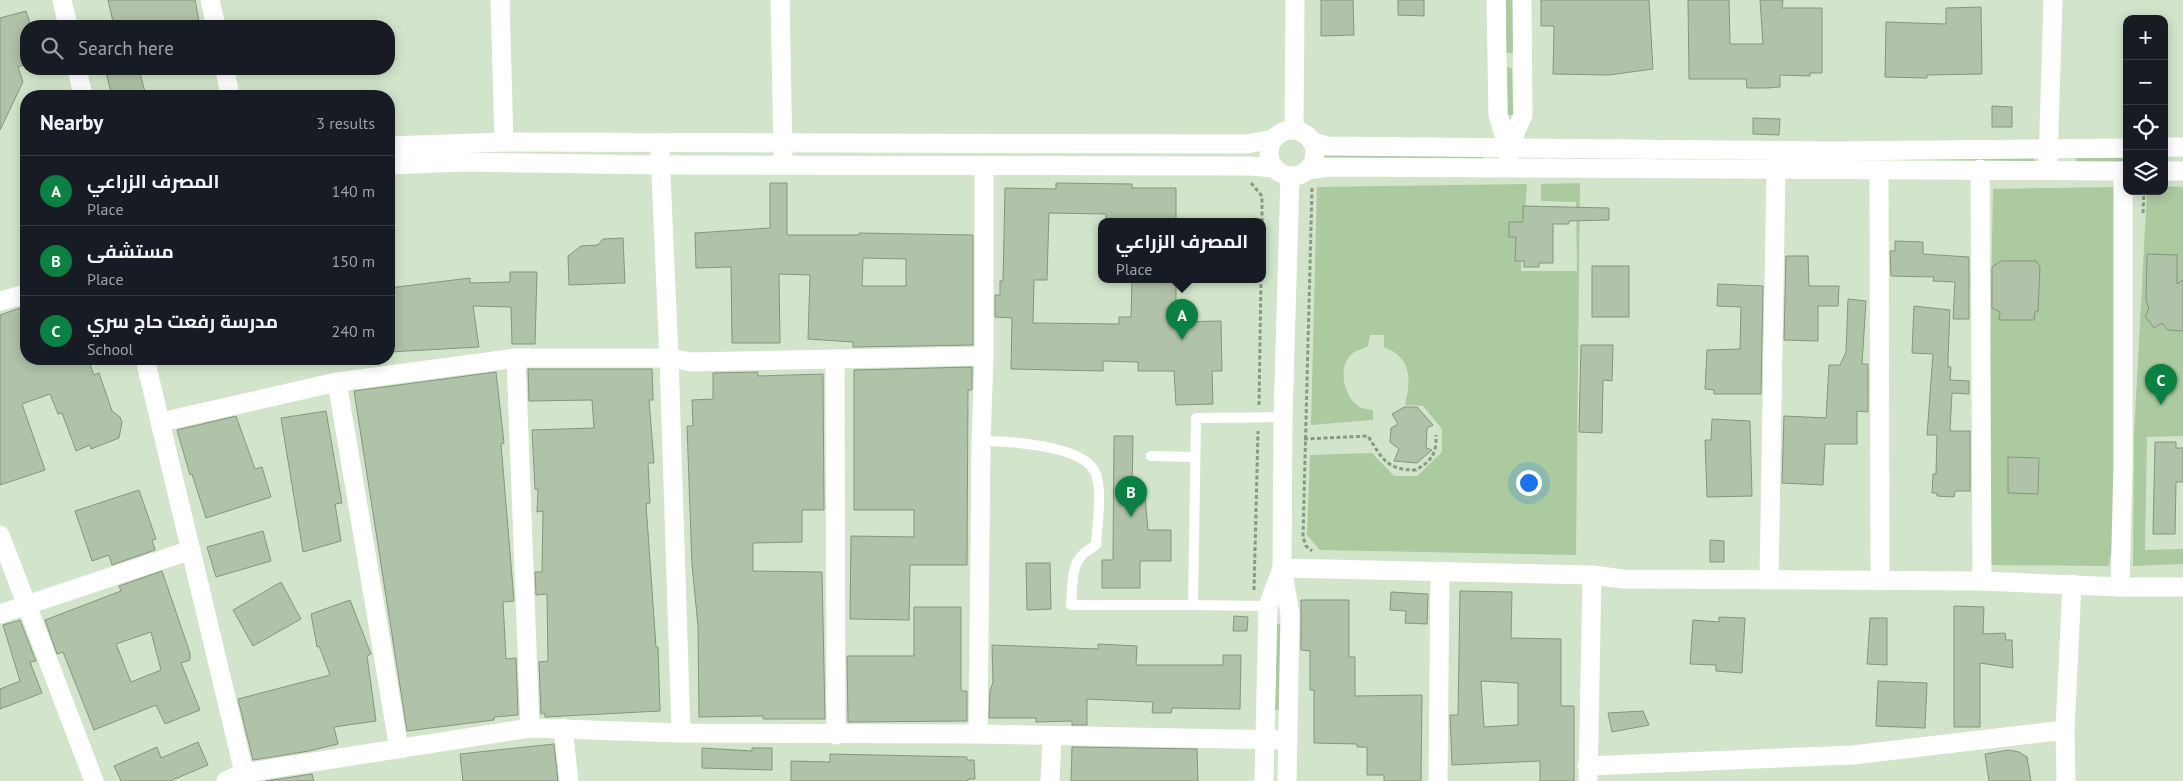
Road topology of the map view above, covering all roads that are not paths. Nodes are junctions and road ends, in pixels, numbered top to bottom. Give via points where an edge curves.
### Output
1 (62, 0) edge
2 (210, 0) edge
3 (500, 0) edge
4 (780, 0) edge
5 (1295, 0) edge
6 (1496, 0) edge
7 (1522, 0) edge
8 (2053, 0) edge
9 (67, 20) edge
10 (215, 20) edge
11 (1521, 59) junction
12 (1497, 60) junction
13 (79, 75) edge
14 (226, 75) edge
15 (82, 90) edge
16 (229, 90) edge
17 (1294, 130) junction
18 (1273, 140) junction
19 (504, 142) junction
20 (1312, 142) junction
21 (660, 143) junction
22 (783, 143) junction
23 (395, 146) edge
24 (2168, 147) edge
25 (2183, 147) edge
26 (2123, 148) edge
27 (1508, 149) junction
28 (2048, 150) junction
29 (1642, 158) junction
30 (395, 165) edge
31 (660, 165) junction
32 (783, 165) junction
33 (984, 166) junction
34 (1508, 168) junction
35 (1776, 169) junction
36 (1980, 169) junction
37 (2048, 169) junction
38 (1879, 170) junction
39 (2123, 171) edge
40 (2168, 171) edge
41 (2183, 171) edge
42 (1297, 175) junction
43 (2125, 195) edge
44 (20, 296) edge
45 (0, 301) edge
46 (984, 356) junction
47 (516, 358) junction
48 (670, 358) junction
49 (835, 360) junction
50 (147, 365) edge
51 (337, 382) junction
52 (1283, 417) junction
53 (161, 422) junction
54 (980, 441) junction
55 (1151, 456) dead end
56 (1195, 457) junction
57 (0, 535) edge
58 (191, 550) junction
59 (1282, 568) junction
60 (1440, 571) junction
61 (1592, 575) junction
62 (1769, 580) junction
63 (1880, 581) junction
64 (1982, 581) junction
65 (2072, 584) junction
66 (2120, 587) junction
67 (2183, 587) edge
68 (25, 605) junction
69 (1193, 605) junction
70 (1260, 605) junction
71 (0, 614) edge
72 (530, 728) junction
73 (563, 728) junction
74 (2065, 730) junction
75 (681, 733) junction
76 (836, 734) junction
77 (978, 734) junction
78 (1052, 736) junction
79 (1265, 740) junction
80 (1288, 740) junction
81 (399, 749) junction
82 (1588, 774) edge
83 (245, 777) edge
84 (94, 781) edge
85 (226, 781) edge
86 (569, 781) edge
87 (1050, 781) edge
88 (1264, 781) edge
89 (1287, 781) edge
90 (1438, 781) edge
91 (2066, 781) edge

1 - 9 street
2 - 10 street
3 - 19 street
4 - 22 street
5 - 17 street
6 - 12 street
7 - 11 street
8 - 28 street
11 - 12 street
11 - 27 street via 1523,115
12 - 27 street via 1498,115
13 - 15 street
14 - 16 street
17 - 18 street via 1282,132
17 - 20 street
18 - 22 street via 1247,144
18 - 42 street via 1269,151
19 - 21 street
19 - 23 street
20 - 27 street via 1327,146
20 - 42 street via 1315,154
21 - 22 street
21 - 31 street
22 - 32 street
24 - 25 street
26 - 28 street
27 - 29 street
27 - 34 street
28 - 29 street
28 - 37 street
29 - 34 street
29 - 35 street
30 - 31 street via 462,162
31 - 32 street
31 - 48 street
32 - 33 street
33 - 42 street via 1250,166
33 - 46 street
34 - 42 street via 1327,167
35 - 38 street
35 - 62 street
36 - 37 street
36 - 38 street
36 - 64 street
37 - 39 street
38 - 63 street
40 - 41 street
42 - 52 street
43 - 66 street
44 - 45 street
46 - 49 street
46 - 54 street
47 - 48 street
47 - 51 street
47 - 72 street
48 - 49 street via 690,362
48 - 75 street
49 - 76 street
50 - 53 street
51 - 53 street
51 - 81 street
52 - 56 lane via 1196,418
52 - 59 street
53 - 58 street
54 - 69 lane via 1016,441 1049,447 1084,461 1095,471 1098,484 1096,545 1082,553 1074,566 1071,605
54 - 77 street
55 - 56 lane
56 - 69 lane
57 - 68 street
58 - 68 street
58 - 83 street
59 - 60 street
59 - 70 street
59 - 80 street via 1290,614
60 - 61 street
60 - 90 street
61 - 62 street via 1622,579
61 - 82 street
62 - 63 street
63 - 64 street
64 - 65 street
65 - 66 street
65 - 74 street
66 - 67 street
68 - 71 street
68 - 84 street
69 - 70 lane
70 - 79 street
72 - 73 street
72 - 81 street
73 - 75 street
73 - 86 street
74 - 82 street via 1853,755
74 - 91 street
75 - 76 street
76 - 77 street
77 - 78 street
78 - 79 street
78 - 87 street
79 - 80 street
79 - 88 street
80 - 89 street
81 - 83 street
83 - 85 street

